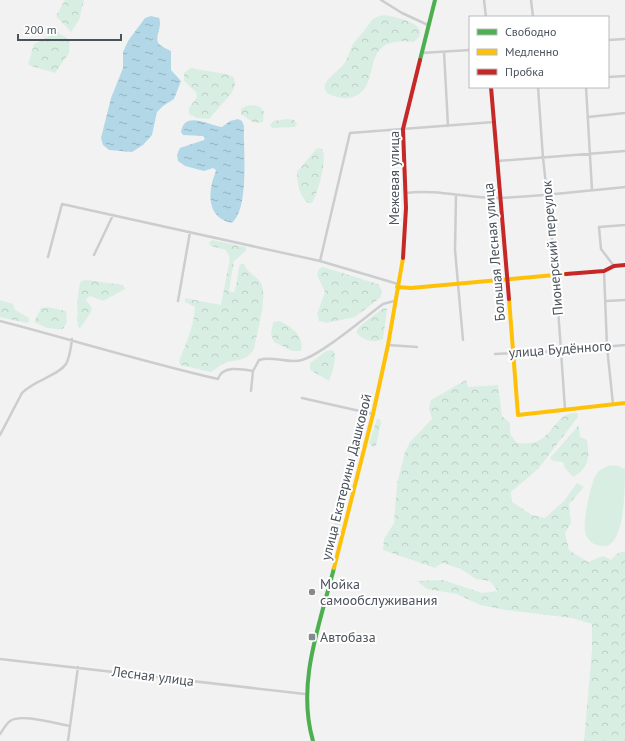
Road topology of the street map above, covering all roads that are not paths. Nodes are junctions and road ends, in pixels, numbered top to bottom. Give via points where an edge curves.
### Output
1 (381, 0) edge
2 (435, 0) edge
3 (484, 0) edge
4 (531, 0) edge
5 (486, 16) edge
6 (533, 16) edge
7 (429, 25) junction
8 (625, 39) edge
9 (609, 40) edge
10 (469, 50) edge
11 (444, 52) junction
12 (421, 54) junction
13 (625, 76) edge
14 (609, 77) edge
15 (491, 88) edge
16 (538, 88) edge
17 (586, 88) edge
18 (625, 113) edge
19 (588, 117) junction
20 (494, 122) junction
21 (448, 126) junction
22 (403, 129) junction
23 (625, 151) edge
24 (591, 154) junction
25 (543, 158) junction
26 (497, 161) junction
27 (625, 187) edge
28 (592, 190) junction
29 (406, 193) junction
30 (547, 194) junction
31 (456, 195) junction
32 (499, 198) junction
33 (113, 215) junction
34 (625, 225) edge
35 (190, 232) junction
36 (94, 255) dead end
37 (48, 257) dead end
38 (320, 261) junction
39 (625, 265) edge
40 (614, 266) junction
41 (604, 271) junction
42 (554, 276) junction
43 (508, 281) junction
44 (457, 285) junction
45 (398, 286) junction
46 (625, 300) edge
47 (178, 301) dead end
48 (394, 301) junction
49 (606, 301) junction
50 (0, 321) edge
51 (72, 340) junction
52 (463, 340) dead end
53 (388, 345) junction
54 (625, 345) edge
55 (607, 346) junction
56 (417, 347) dead end
57 (561, 351) junction
58 (514, 353) junction
59 (495, 354) dead end
60 (253, 371) junction
61 (251, 391) dead end
62 (302, 398) dead end
63 (625, 403) edge
64 (613, 404) junction
65 (565, 410) junction
66 (372, 414) junction
67 (0, 435) edge
68 (0, 659) edge
69 (78, 667) junction
70 (305, 694) junction
71 (70, 726) junction
72 (0, 734) edge
73 (68, 741) edge
74 (313, 741) edge

1 - 7 street
2 - 7 street, Межевая улица
3 - 5 street
4 - 6 street
7 - 12 street, Межевая улица
8 - 9 street
10 - 11 street
11 - 12 street
11 - 21 street
12 - 22 street, Межевая улица
13 - 14 street
15 - 20 street, Большая Лесная улица
16 - 25 street, Пионерский переулок
17 - 19 street
18 - 19 street
19 - 24 street
20 - 21 street
20 - 26 street, Большая Лесная улица
21 - 22 street
22 - 29 street, Межевая улица
22 - 38 street via 350,133
23 - 24 street
24 - 25 street
24 - 28 street via 589,159
25 - 26 street
25 - 30 street, Пионерский переулок
26 - 32 street, Большая Лесная улица
27 - 28 street
28 - 30 street
29 - 31 street
29 - 45 street, Межевая улица via 403,260
30 - 32 street
30 - 42 street, Пионерский переулок
31 - 32 street
31 - 44 street
32 - 43 street, Большая Лесная улица
33 - 35 street
33 - 36 street
33 - 37 street via 62,204
34 - 40 street via 599,227 601,249
35 - 38 street
35 - 47 street
38 - 45 street
39 - 40 street
40 - 41 street
41 - 42 street
41 - 49 street
42 - 43 street
42 - 57 street, Пионерский переулок
43 - 44 street
43 - 58 street, Большая Лесная улица
44 - 45 street via 411,288
44 - 52 street
45 - 48 street, улица Екатерины Дашковой
46 - 49 street
48 - 53 street, улица Екатерины Дашковой
48 - 60 street via 383,304 321,350 303,360 266,357 259,360
49 - 55 street
50 - 51 street
51 - 60 street via 218,379 224,371
51 - 67 street via 65,365 22,393
53 - 56 street
53 - 66 street, улица Екатерины Дашковой
54 - 55 street, улица Будённого
55 - 57 street, улица Будённого
55 - 64 street
57 - 58 street, улица Будённого
57 - 65 street, Пионерский переулок
58 - 59 street, улица Будённого
58 - 65 street, Большая Лесная улица via 518,415
60 - 61 street
62 - 66 street
63 - 64 street
64 - 65 street
66 - 70 street, улица Екатерины Дашковой via 308,672
68 - 69 street, Лесная улица
69 - 70 street, Лесная улица
69 - 71 street
70 - 74 street, улица Екатерины Дашковой via 306,713
71 - 72 street via 32,719 16,720 8,722
71 - 73 street

